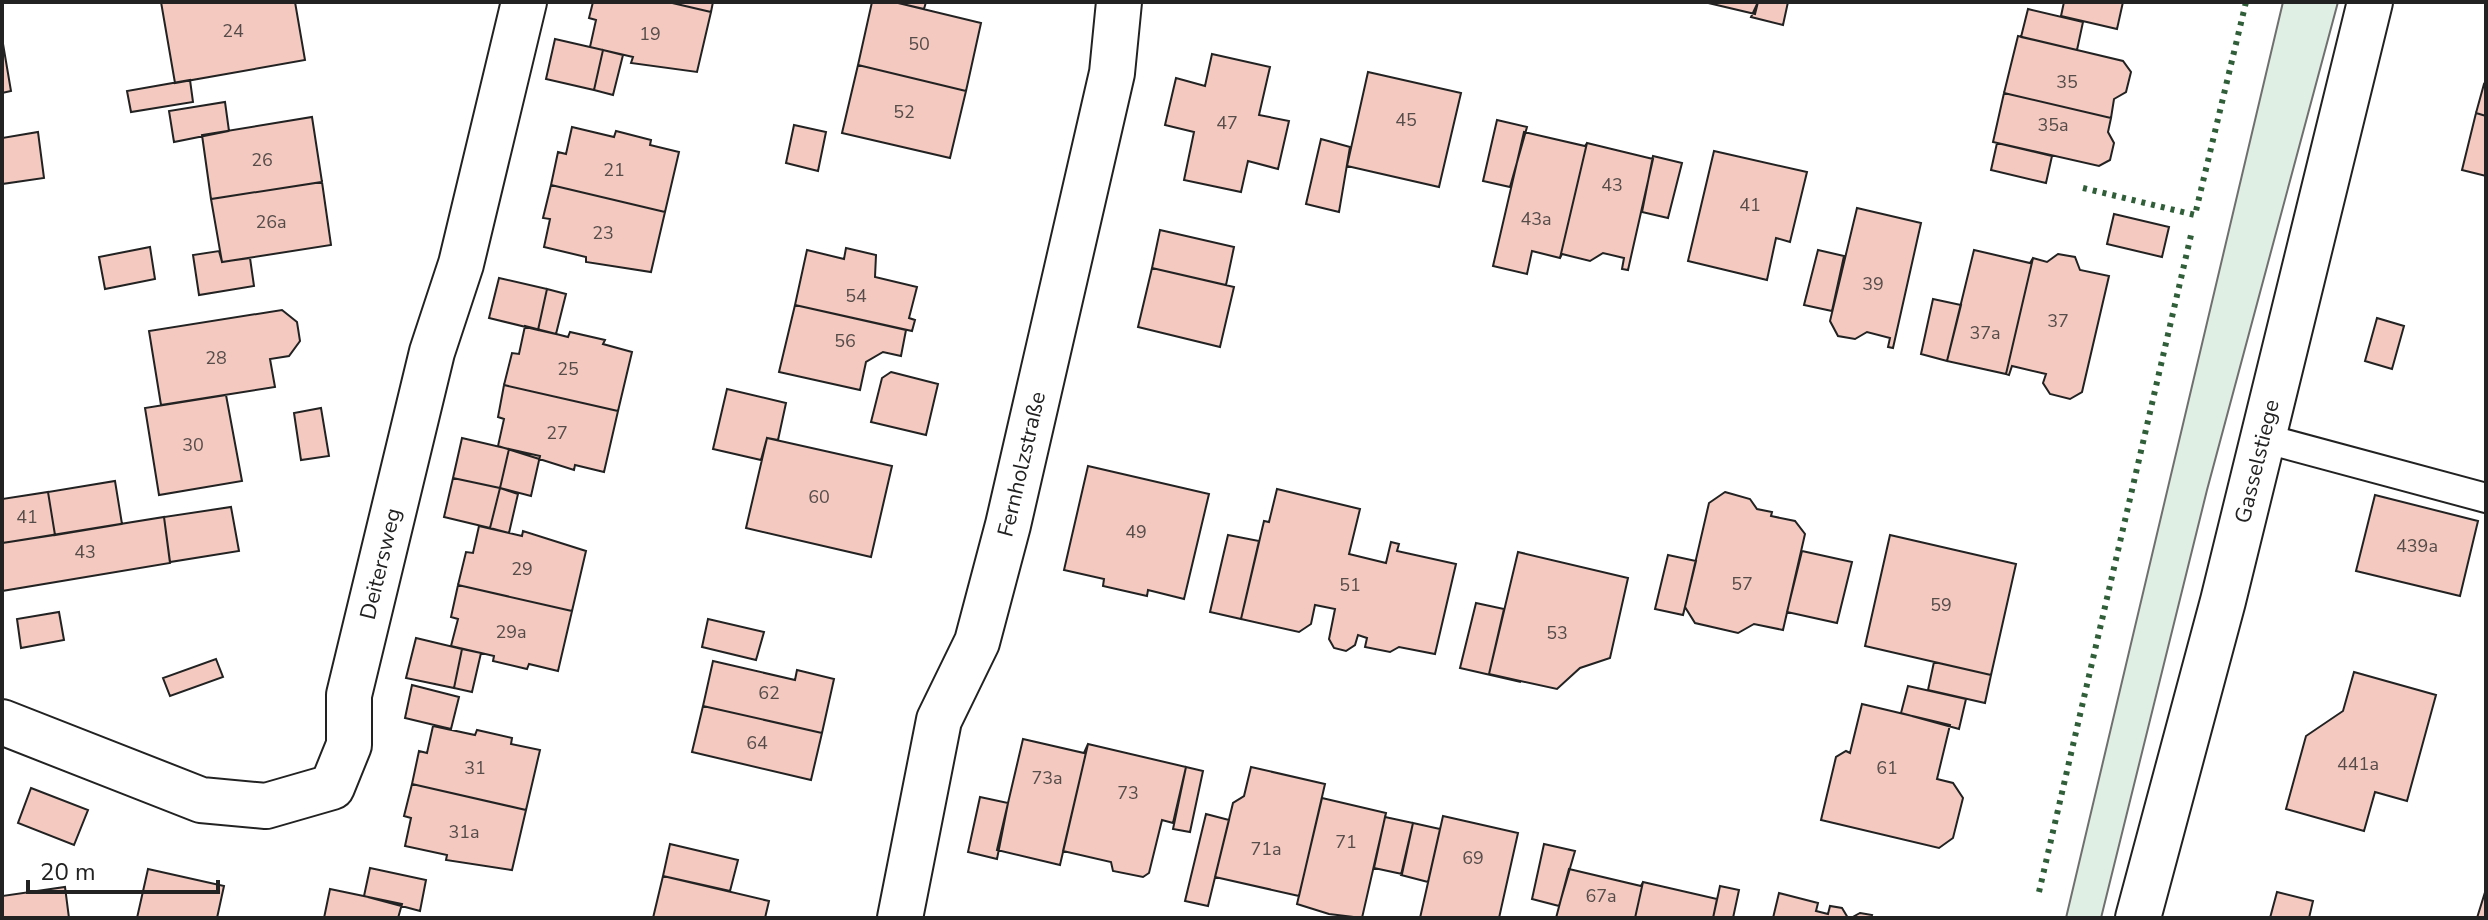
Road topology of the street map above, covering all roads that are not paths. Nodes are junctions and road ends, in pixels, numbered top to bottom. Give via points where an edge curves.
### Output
1 (524, 2) edge
2 (1119, 2) edge
3 (2370, 2) edge
4 (2263, 438) junction
5 (2486, 498) edge
6 (2, 722) edge
7 (900, 918) edge
8 (2138, 918) edge

1 - 6 street, Deitersweg via 349,695 349,745 332,787 266,806 201,800
2 - 7 street, Fernholzstraße via 1112,73 1012,510 977,642 939,720
3 - 4 street, Gasselstiege
4 - 5 lane
4 - 8 street, Gasselstiege

